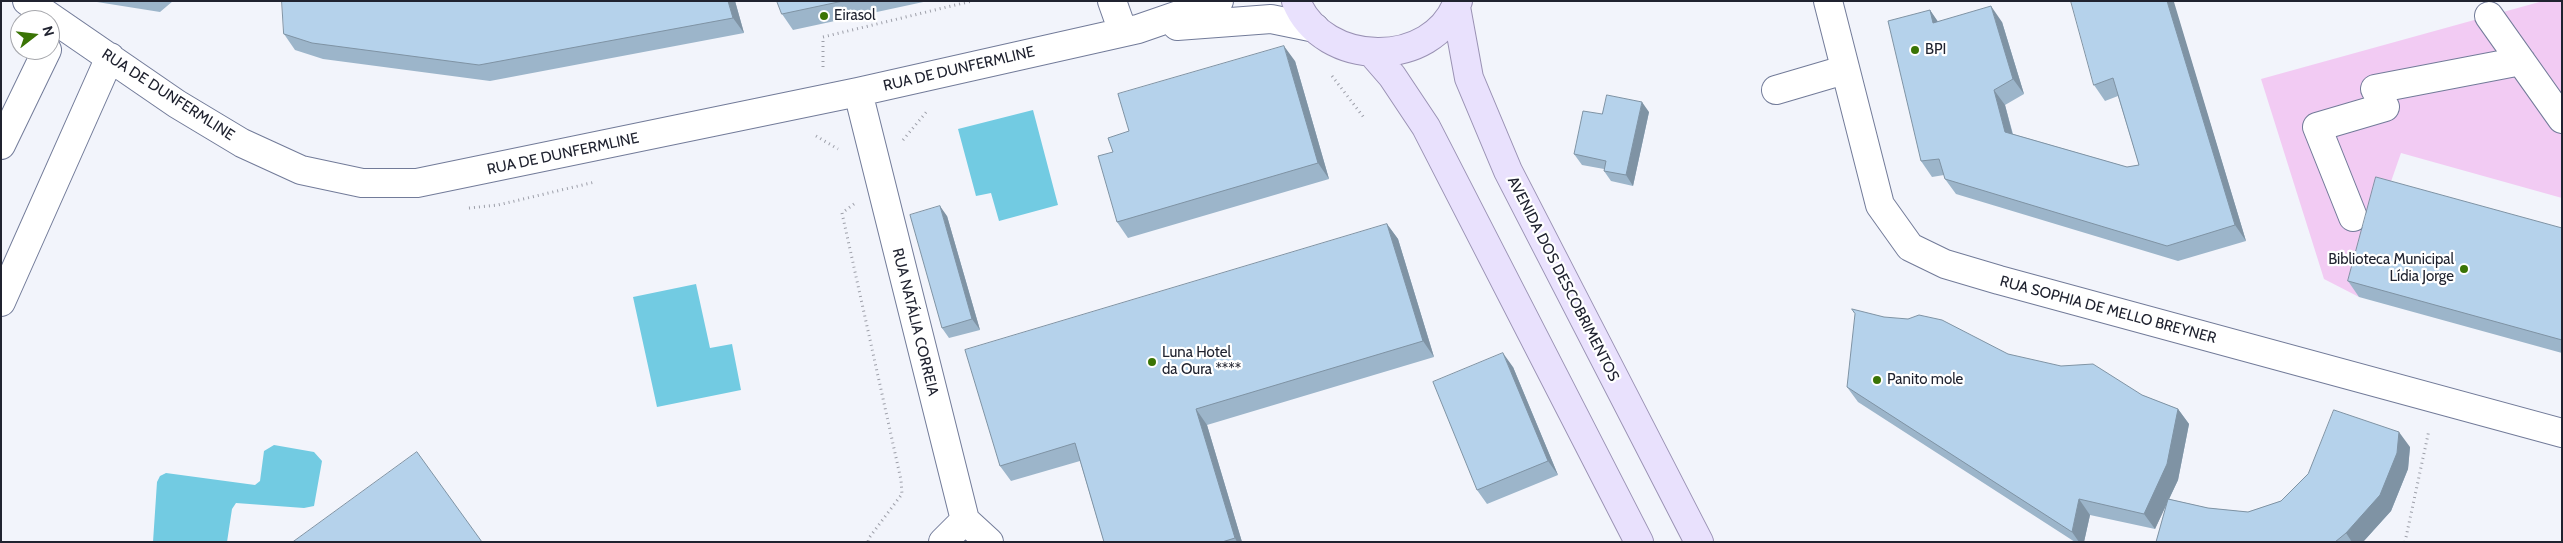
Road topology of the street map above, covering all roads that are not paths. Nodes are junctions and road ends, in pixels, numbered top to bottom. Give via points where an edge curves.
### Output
1 (1112, 1) edge
2 (1218, 1) edge
3 (1296, 1) edge
4 (1828, 1) edge
5 (1457, 4) edge
6 (2489, 16) dead end
7 (1315, 28) junction
8 (1131, 31) junction
9 (60, 35) edge
10 (1372, 53) junction
11 (110, 57) junction
12 (42, 60) edge
13 (2521, 61) junction
14 (1844, 70) junction
15 (1776, 90) dead end
16 (858, 92) junction
17 (2562, 120) edge
18 (1, 145) edge
19 (2353, 217) dead end
20 (1, 302) edge
21 (2562, 433) edge
22 (965, 520) junction
23 (943, 542) edge
24 (989, 542) edge
25 (1639, 542) edge
26 (1698, 542) edge

1 - 8 street
2 - 8 street, RUA DE DUNFERMLINE
3 - 7 main road
4 - 14 street, RUA SOPHIA DE MELLO BREYNER
5 - 10 main road via 1441,27 1420,42 1397,51
5 - 26 main road, AVENIDA DOS DESCOBRIMENTOS via 1469,78 1508,171
6 - 13 street
7 - 8 street, RUA DE DUNFERMLINE via 1271,19
7 - 10 main road via 1351,50
8 - 16 street, RUA DE DUNFERMLINE
9 - 11 street, RUA DE DUNFERMLINE
10 - 25 main road via 1392,76 1426,127
11 - 16 street, RUA DE DUNFERMLINE via 177,104 242,143 301,170 362,184 417,183
11 - 20 street
12 - 18 street
13 - 17 street
13 - 19 street via 2375,89 2386,107 2317,127
14 - 15 street
14 - 21 street, RUA SOPHIA DE MELLO BREYNER via 1880,205 1910,248 1945,264 1999,280
16 - 22 street, RUA NATÁLIA CORREIA
22 - 23 street
22 - 24 street

